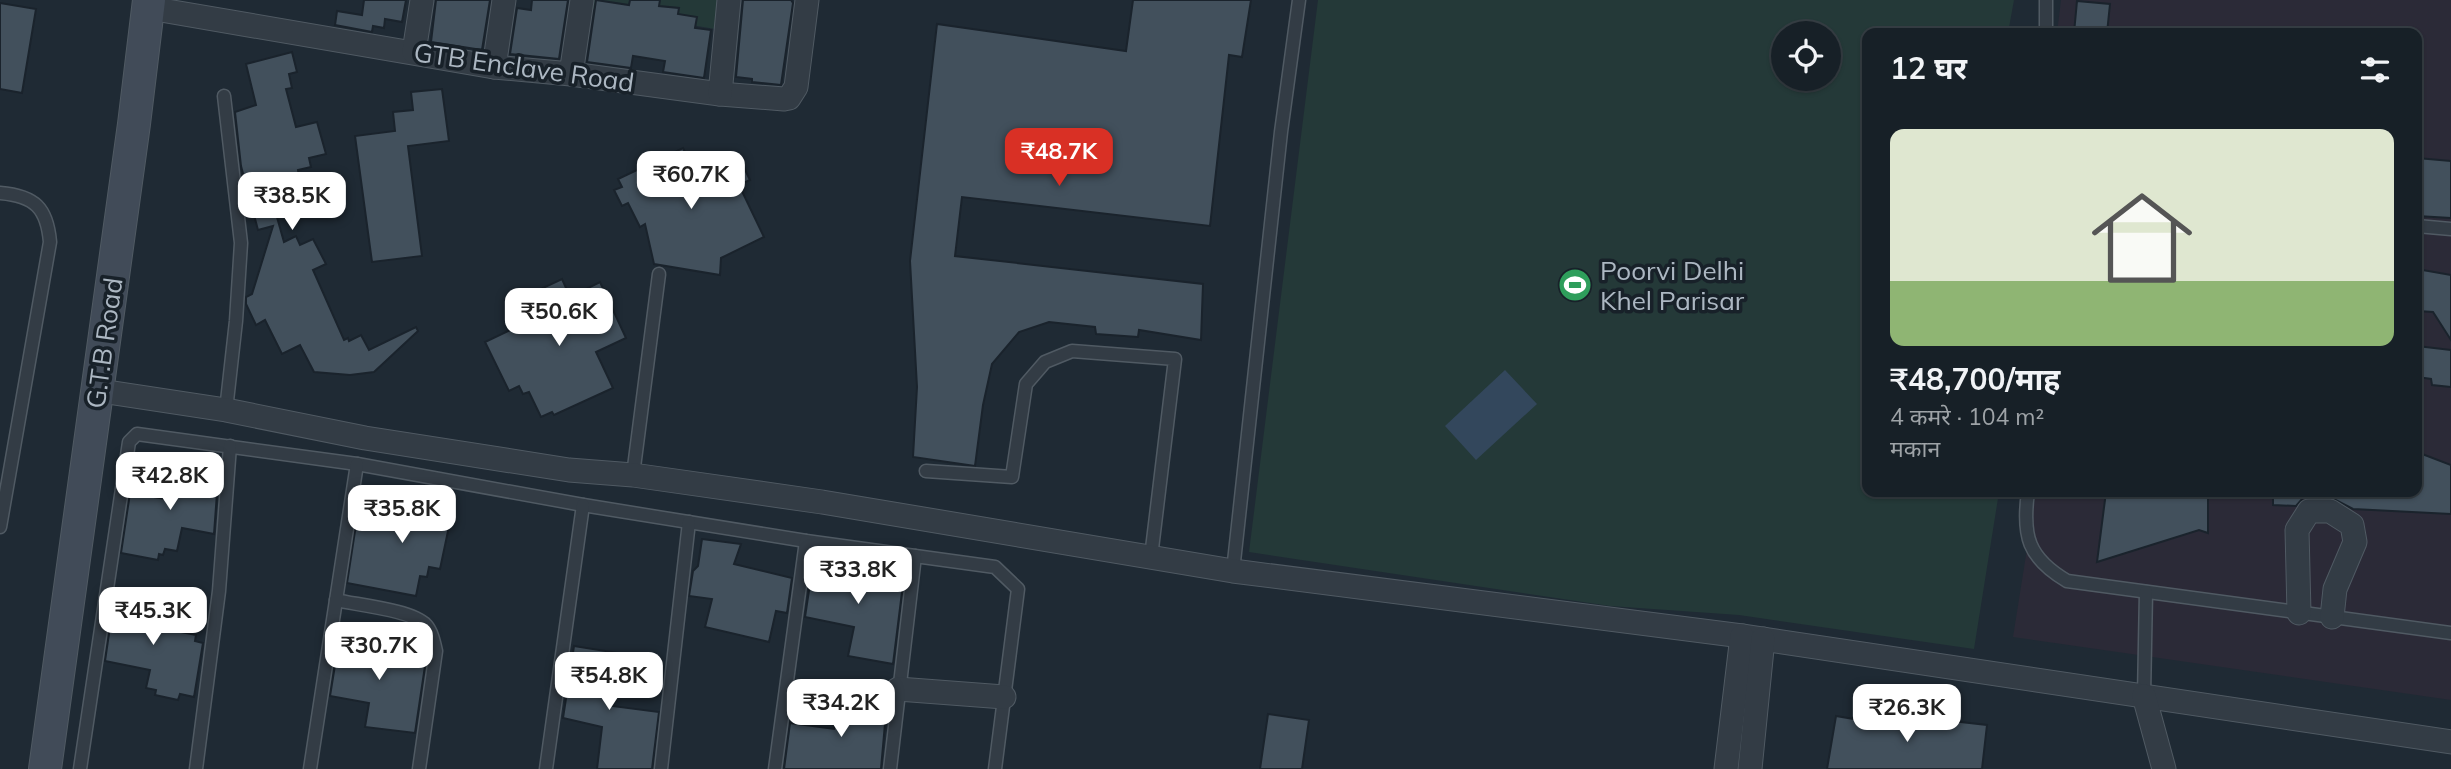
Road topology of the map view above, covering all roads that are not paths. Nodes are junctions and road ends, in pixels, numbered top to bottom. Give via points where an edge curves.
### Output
1 (422, 0) edge
2 (504, 0) edge
3 (582, 0) edge
4 (729, 0) edge
5 (807, 0) edge
6 (1299, 0) edge
7 (2046, 0) edge
8 (158, 3) edge
9 (2046, 28) edge
10 (414, 52) junction
11 (494, 67) junction
12 (571, 74) junction
13 (720, 94) junction
14 (225, 96) dead end
15 (0, 193) edge
16 (2422, 226) edge
17 (2451, 229) edge
18 (659, 274) dead end
19 (114, 393) junction
20 (226, 410) junction
21 (230, 446) junction
22 (357, 464) junction
23 (926, 471) dead end
24 (633, 475) junction
25 (2028, 497) edge
26 (583, 505) junction
27 (689, 522) junction
28 (0, 527) edge
29 (806, 541) junction
30 (915, 556) junction
31 (1151, 557) junction
32 (1233, 571) junction
33 (2146, 592) junction
34 (336, 600) junction
35 (2299, 612) junction
36 (2332, 617) junction
37 (2451, 633) edge
38 (1753, 638) junction
39 (898, 689) junction
40 (2144, 696) junction
41 (1004, 697) junction
42 (2451, 742) edge
43 (45, 769) edge
44 (62, 769) edge
45 (80, 769) edge
46 (196, 769) edge
47 (310, 769) edge
48 (419, 769) edge
49 (546, 769) edge
50 (661, 769) edge
51 (775, 769) edge
52 (890, 769) edge
53 (995, 769) edge
54 (1726, 769) edge
55 (1750, 769) edge
56 (2164, 769) edge

1 - 10 street
2 - 11 street
3 - 12 street
4 - 13 street
5 - 13 street, GTB Enclave Road via 789,98
6 - 32 lane
7 - 9 lane
8 - 10 street, GTB Enclave Road
8 - 19 main road, G.T.B Road
8 - 43 main road, G.T.B Road via 134,124
10 - 11 street, GTB Enclave Road
11 - 12 street, GTB Enclave Road
12 - 13 street, GTB Enclave Road
14 - 20 lane via 242,243
15 - 28 lane via 27,199 39,208 48,221 50,242
16 - 17 lane
18 - 24 lane
19 - 20 street
19 - 44 main road, G.T.B Road
20 - 24 street via 365,438 569,470
21 - 22 lane
21 - 45 lane via 137,433 129,442
21 - 46 lane via 219,591
22 - 26 lane
22 - 34 lane
23 - 31 lane via 1013,477 1026,384 1045,362 1072,351 1175,359
24 - 31 street
25 - 33 lane via 2027,534 2048,570 2067,581
26 - 27 lane
26 - 49 lane
27 - 29 lane
27 - 50 lane
29 - 30 lane
29 - 51 lane
30 - 39 lane
30 - 41 lane via 995,567 1018,589
31 - 32 street
32 - 38 street
33 - 35 lane
33 - 40 lane
34 - 47 lane
34 - 48 lane via 411,616 425,624 433,637 436,651
35 - 36 lane
35 - 36 street via 2297,530 2309,511 2330,511 2352,525 2355,542 2335,589
36 - 37 lane
38 - 40 street
38 - 54 street
38 - 55 street
39 - 41 street
39 - 52 lane
40 - 42 street
40 - 56 street
41 - 53 lane

